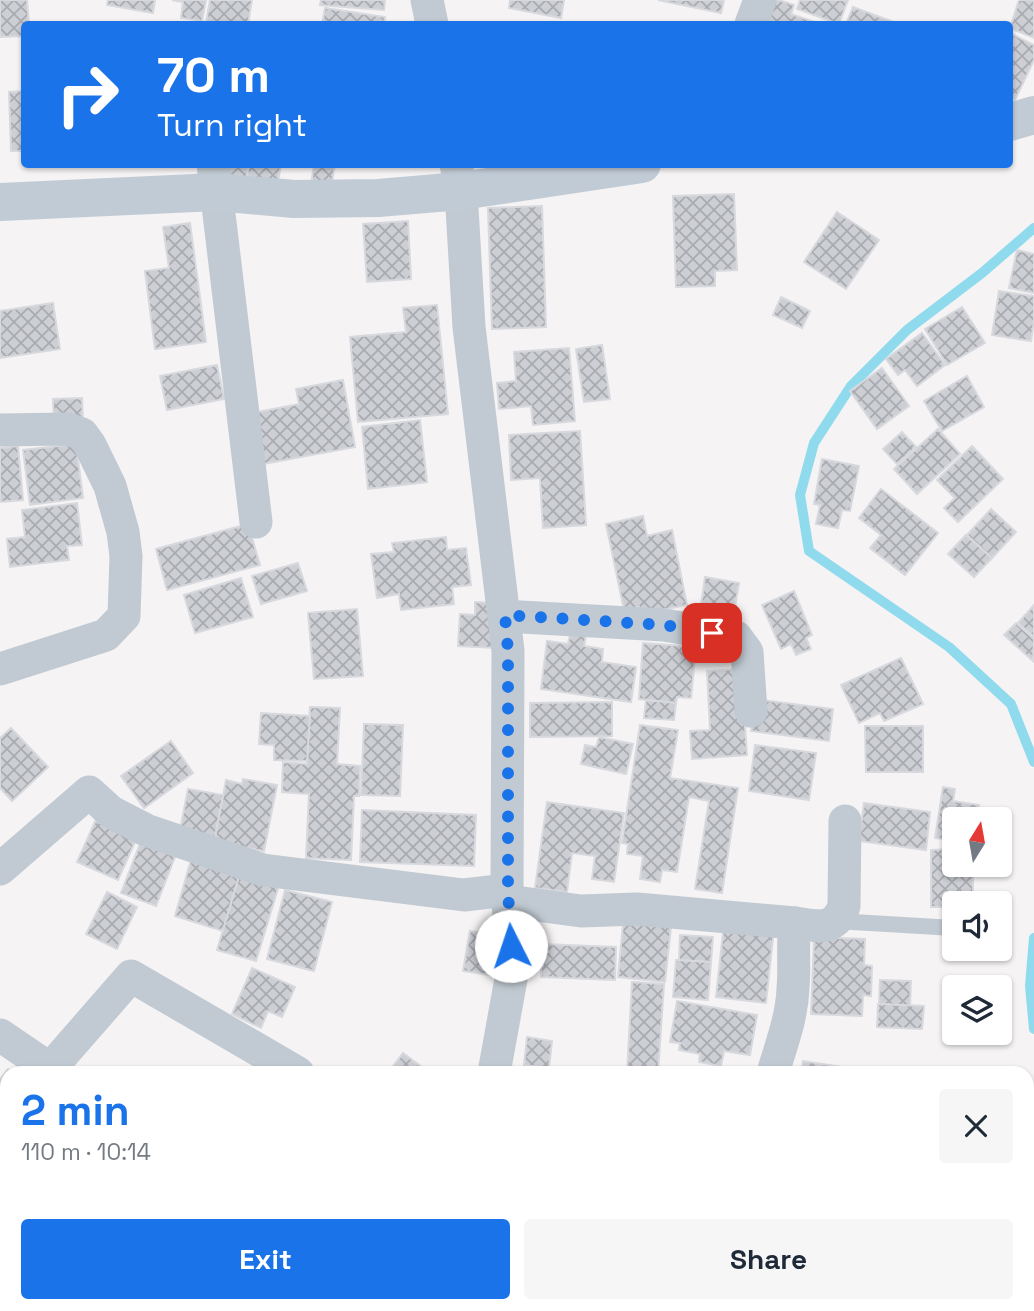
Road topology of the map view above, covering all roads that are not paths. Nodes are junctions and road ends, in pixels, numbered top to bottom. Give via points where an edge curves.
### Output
1 (427, 0) edge
2 (760, 0) edge
3 (431, 21) edge
4 (752, 21) edge
5 (1034, 115) edge
6 (1013, 121) edge
7 (590, 168) edge
8 (215, 178) edge
9 (459, 178) edge
10 (0, 202) edge
11 (0, 430) edge
12 (256, 522) dead end
13 (505, 615) junction
14 (0, 670) edge
15 (751, 711) dead end
16 (845, 821) dead end
17 (0, 869) edge
18 (508, 895) junction
19 (836, 921) junction
20 (795, 923) junction
21 (942, 927) edge
22 (0, 1035) edge
23 (42, 1066) edge
24 (53, 1066) edge
25 (286, 1066) edge
26 (495, 1066) edge
27 (775, 1066) edge

1 - 3 street
2 - 4 street
5 - 6 street
7 - 9 street
8 - 9 street via 295,199 378,198
8 - 10 street
8 - 12 street
9 - 13 street via 469,327
11 - 14 street via 68,429 82,434 110,486 126,556 124,616 106,635
13 - 15 street via 664,625 736,637 747,652
13 - 18 street
16 - 19 street via 844,906
17 - 18 street via 89,792 111,812 146,830 263,870 464,895
18 - 20 street via 580,911 637,909
18 - 26 street via 513,968
19 - 20 street via 820,926
19 - 21 lane
20 - 27 street via 793,989
22 - 23 street
24 - 25 street via 131,976

